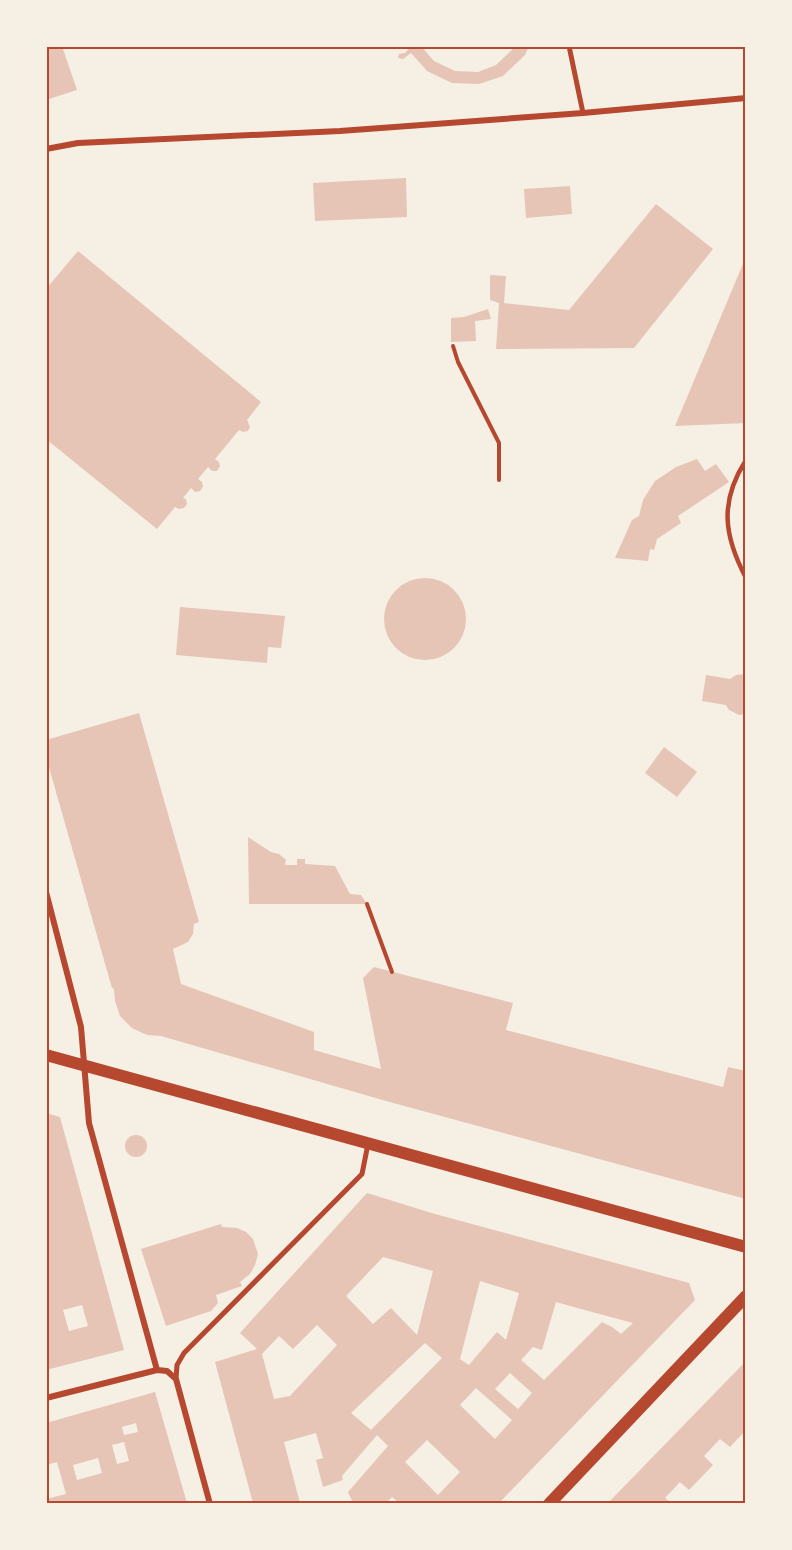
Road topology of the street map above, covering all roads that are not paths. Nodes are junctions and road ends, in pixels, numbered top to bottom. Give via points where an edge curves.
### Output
1 (569, 46) edge
2 (746, 98) edge
3 (583, 113) junction
4 (46, 149) edge
5 (746, 460) edge
6 (746, 578) edge
7 (46, 892) edge
8 (46, 1055) edge
9 (84, 1065) junction
10 (369, 1142) junction
11 (746, 1247) edge
12 (746, 1296) edge
13 (157, 1370) junction
14 (176, 1379) junction
15 (46, 1398) edge
16 (210, 1503) edge
17 (549, 1503) edge

1 - 3 street
2 - 3 street
3 - 4 street via 339,131 78,143
5 - 6 lane via 734,484 727,518 733,553
7 - 9 street via 79,1016
8 - 9 main road
9 - 10 main road
9 - 13 street via 91,1131
10 - 11 main road
10 - 14 street via 362,1174 184,1353 177,1365
12 - 17 main road
13 - 14 street via 167,1371
13 - 15 street
14 - 16 street

